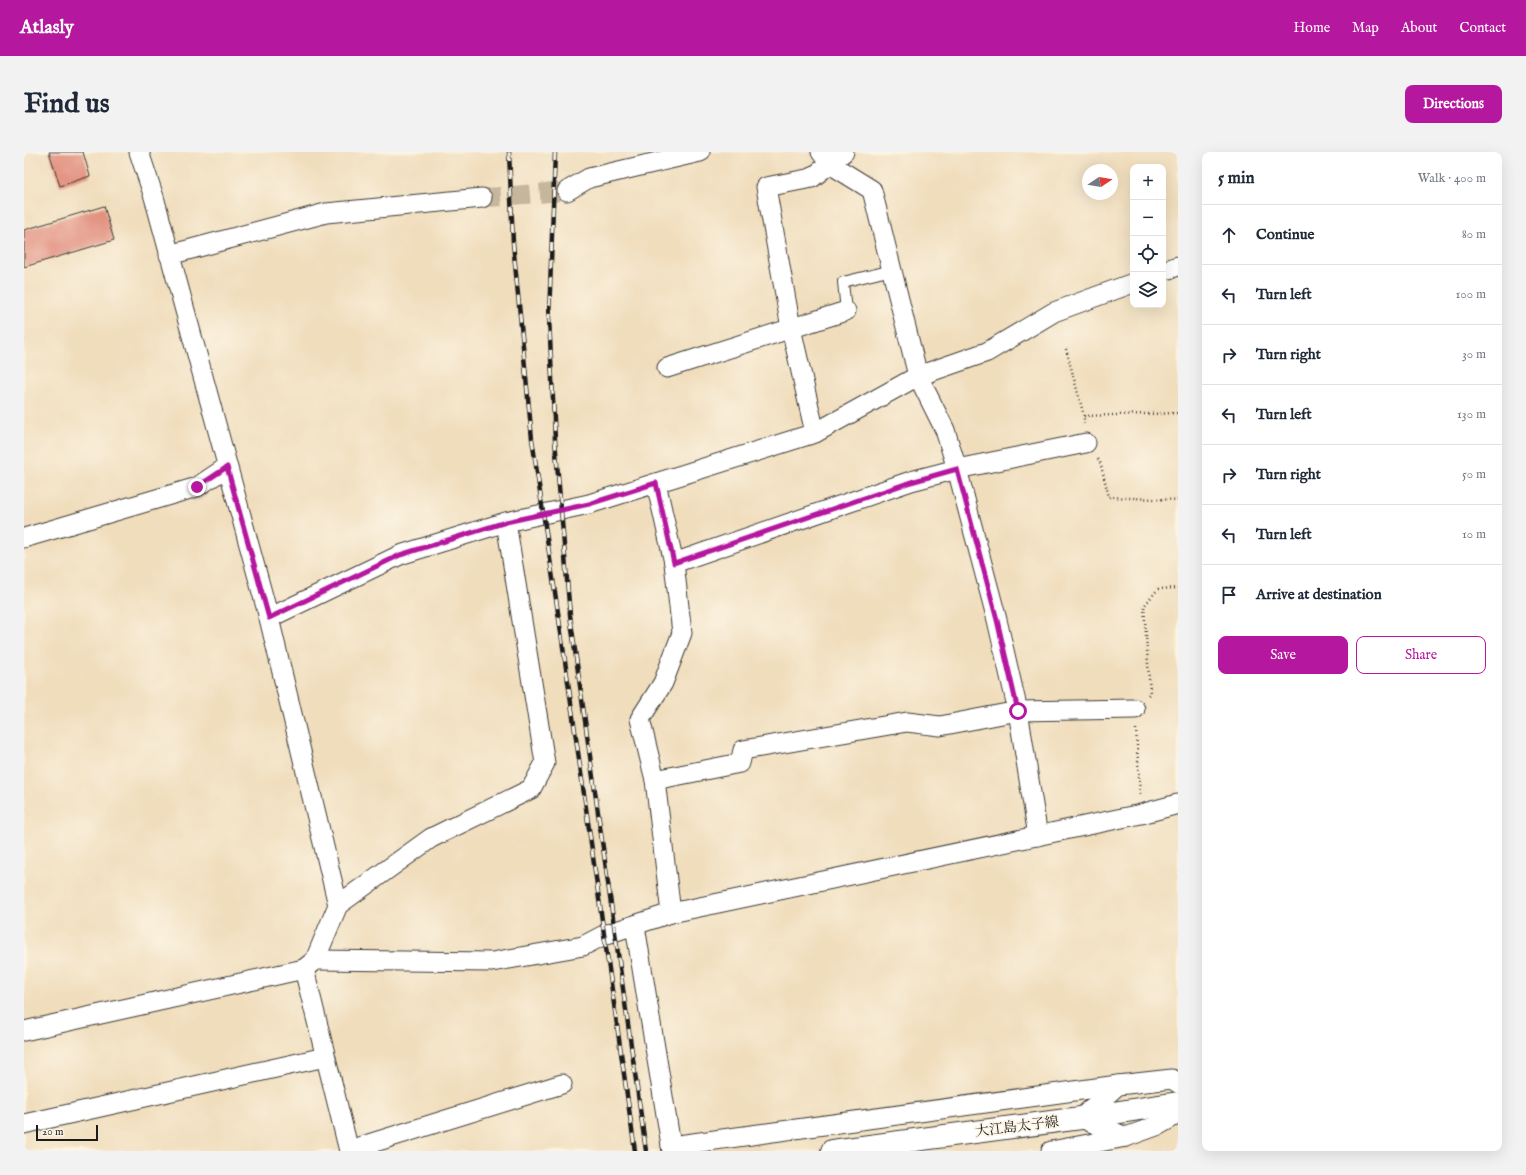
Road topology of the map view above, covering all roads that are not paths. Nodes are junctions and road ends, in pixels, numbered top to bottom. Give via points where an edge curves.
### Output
1 (139, 152) edge
2 (700, 152) edge
3 (831, 156) edge
4 (567, 191) tunnel mouth
5 (482, 198) tunnel mouth
6 (170, 255) junction
7 (1178, 266) edge
8 (892, 270) junction
9 (1166, 270) edge
10 (1130, 284) edge
11 (846, 311) joint
12 (791, 328) junction
13 (667, 368) dead end
14 (918, 376) junction
15 (815, 433) junction
16 (1086, 443) dead end
17 (227, 467) junction
18 (957, 469) junction
19 (656, 483) junction
20 (506, 522) junction
21 (24, 538) edge
22 (674, 563) junction
23 (269, 618) junction
24 (1135, 709) dead end
25 (1018, 711) junction
26 (655, 780) junction
27 (1178, 804) edge
28 (1038, 836) junction
29 (338, 905) junction
30 (671, 913) junction
31 (635, 926) junction
32 (309, 964) junction
33 (24, 1031) edge
34 (325, 1057) junction
35 (1178, 1083) edge
36 (562, 1084) dead end
37 (1118, 1085) junction
38 (1178, 1103) edge
39 (1178, 1114) edge
40 (1081, 1118) junction
41 (24, 1124) edge
42 (1126, 1137) junction
43 (671, 1148) edge
44 (349, 1150) edge
45 (832, 1151) edge
46 (1051, 1151) edge

1 - 6 street
2 - 4 street via 589,178
3 - 8 street via 872,190
3 - 12 street via 812,178 766,187
5 - 6 street via 326,213
6 - 17 street
7 - 9 street
8 - 11 lane via 843,282
8 - 14 street
10 - 14 street via 1054,312 987,352
11 - 12 street
12 - 13 street
12 - 15 street
14 - 15 street
14 - 18 street via 945,430
15 - 19 street
16 - 18 street
17 - 21 street via 197,487
17 - 23 street
18 - 22 street via 911,482
18 - 25 street
19 - 20 street via 589,504
19 - 22 street
20 - 23 street via 400,555
20 - 29 street via 545,763 531,789 431,838
22 - 26 street via 682,633 663,683 640,719
23 - 29 street
24 - 25 street
25 - 26 street via 940,726 907,722 743,750 740,763
25 - 28 street
26 - 30 street
27 - 28 street
28 - 30 street
29 - 32 street
30 - 31 street
31 - 32 street via 604,935 583,946 492,962
31 - 43 street
32 - 33 street
32 - 34 street
34 - 41 street
34 - 44 street
35 - 37 street via 1172,1079
36 - 44 street
37 - 40 street
37 - 43 street
38 - 40 main road, 大江島太子線
39 - 42 street via 1159,1125
40 - 42 street
40 - 45 main road, 大江島太子線
42 - 46 street

